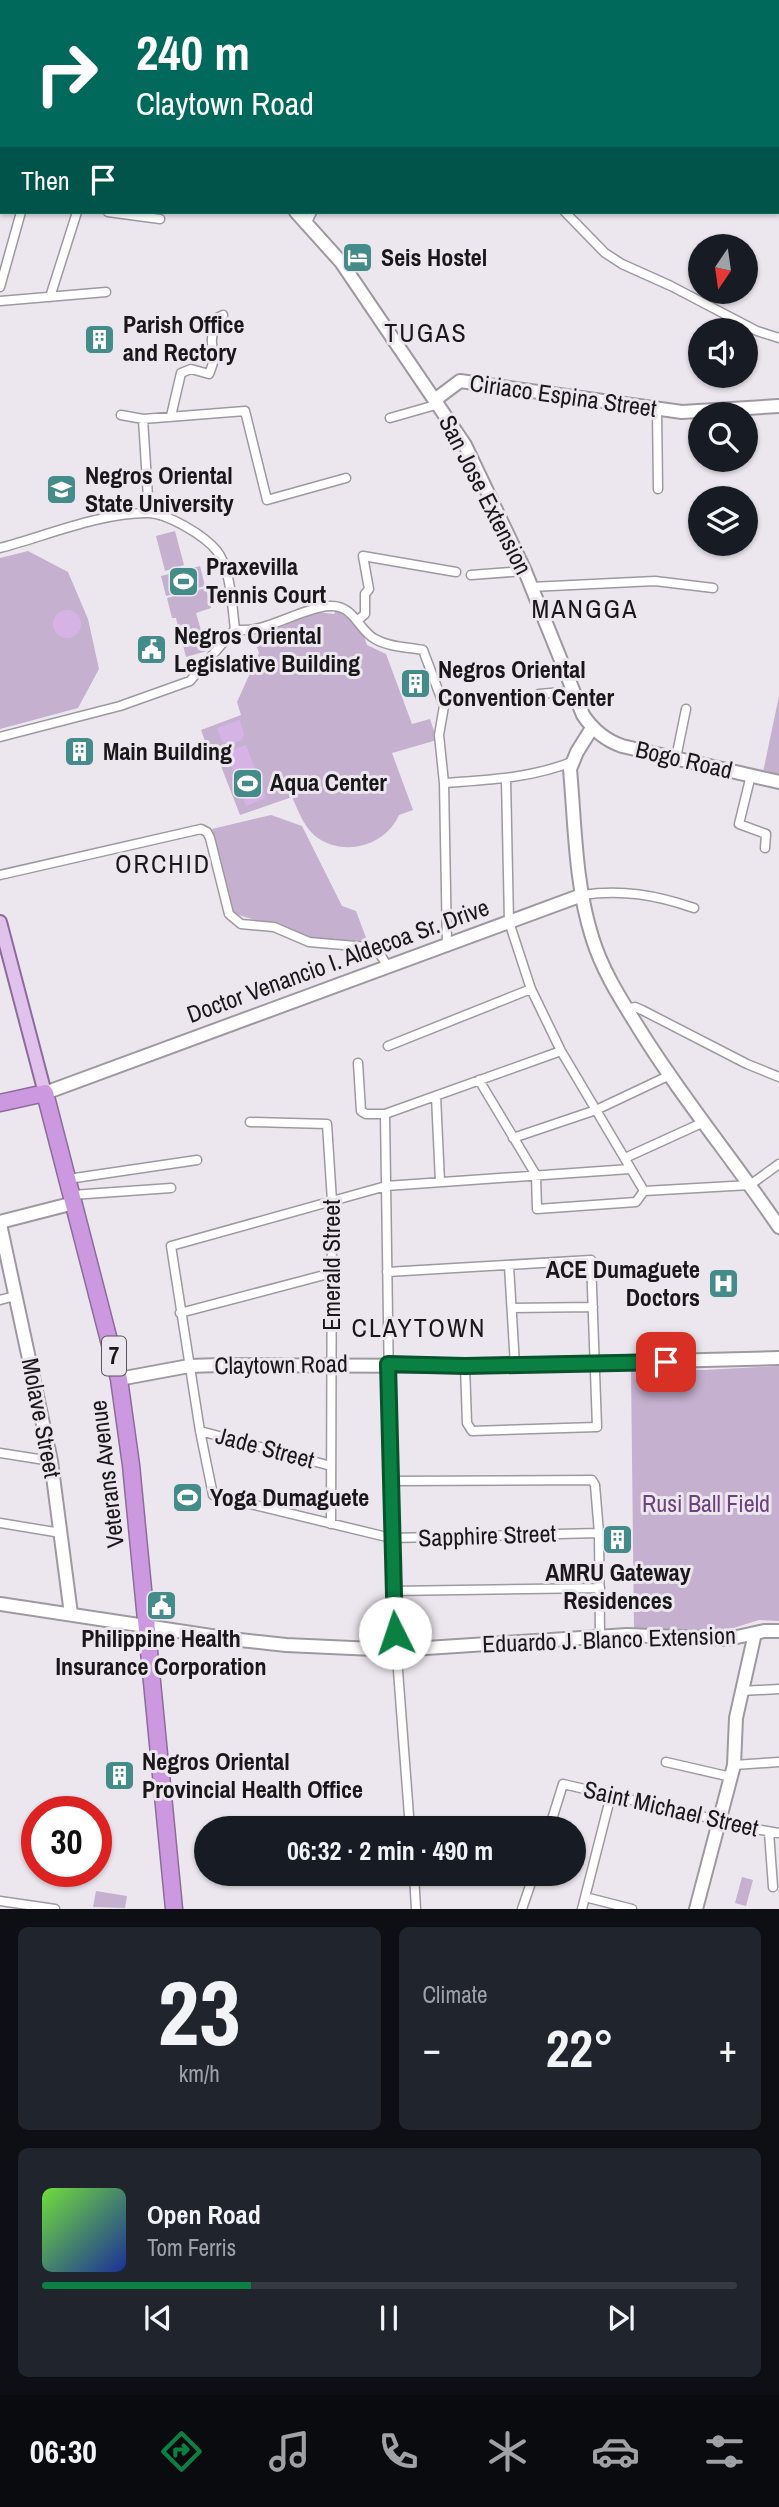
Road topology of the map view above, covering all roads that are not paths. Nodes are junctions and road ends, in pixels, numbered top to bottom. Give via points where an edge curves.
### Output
1 (20, 214) edge
2 (76, 214) edge
3 (123, 214) edge
4 (567, 214) edge
5 (309, 217) edge
6 (160, 219) dead end
7 (0, 287) edge
8 (106, 292) dead end
9 (50, 297) junction
10 (0, 301) edge
11 (223, 315) dead end
12 (779, 338) edge
13 (437, 401) junction
14 (779, 407) edge
15 (657, 410) junction
16 (121, 415) dead end
17 (172, 416) junction
18 (390, 418) dead end
19 (143, 419) junction
20 (346, 478) dead end
21 (658, 489) dead end
22 (149, 513) junction
23 (0, 548) edge
24 (524, 571) junction
25 (456, 572) dead end
26 (471, 575) dead end
27 (531, 587) junction
28 (713, 588) dead end
29 (358, 620) junction
30 (235, 629) junction
31 (574, 691) junction
32 (539, 694) dead end
33 (686, 709) dead end
34 (592, 728) junction
35 (0, 737) edge
36 (676, 758) junction
37 (573, 761) junction
38 (751, 775) junction
39 (506, 779) junction
40 (779, 782) edge
41 (444, 783) junction
42 (765, 848) dead end
43 (0, 875) edge
44 (582, 895) junction
45 (694, 908) dead end
46 (0, 922) edge
47 (509, 922) junction
48 (447, 944) junction
49 (388, 967) junction
50 (531, 989) junction
51 (626, 1009) junction
52 (388, 1046) dead end
53 (561, 1051) junction
54 (358, 1063) dead end
55 (668, 1076) junction
56 (779, 1077) edge
57 (480, 1080) junction
58 (46, 1093) junction
59 (436, 1096) junction
60 (0, 1103) edge
61 (596, 1110) junction
62 (385, 1114) junction
63 (250, 1122) dead end
64 (704, 1122) junction
65 (513, 1138) junction
66 (625, 1158) junction
67 (197, 1160) dead end
68 (779, 1164) edge
69 (631, 1168) junction
70 (536, 1175) junction
71 (440, 1182) junction
72 (750, 1185) junction
73 (386, 1186) junction
74 (171, 1188) dead end
75 (644, 1191) junction
76 (71, 1192) junction
77 (332, 1201) junction
78 (0, 1223) edge
79 (779, 1227) edge
80 (509, 1266) junction
81 (387, 1272) junction
82 (332, 1273) junction
83 (15, 1296) junction
84 (0, 1300) edge
85 (593, 1307) junction
86 (512, 1308) junction
87 (180, 1313) junction
88 (779, 1358) edge
89 (332, 1364) junction
90 (388, 1364) junction
91 (596, 1364) junction
92 (515, 1365) junction
93 (465, 1366) junction
94 (189, 1367) junction
95 (119, 1379) junction
96 (200, 1431) junction
97 (0, 1453) edge
98 (51, 1461) junction
99 (331, 1466) junction
100 (390, 1481) junction
101 (0, 1523) edge
102 (331, 1524) junction
103 (61, 1533) junction
104 (599, 1533) junction
105 (391, 1538) junction
106 (600, 1588) junction
107 (393, 1591) junction
108 (0, 1604) edge
109 (71, 1614) junction
110 (146, 1626) junction
111 (779, 1631) edge
112 (755, 1633) junction
113 (600, 1637) junction
114 (396, 1650) junction
115 (779, 1689) edge
116 (741, 1691) junction
117 (666, 1762) dead end
118 (779, 1762) edge
119 (733, 1771) junction
120 (611, 1795) junction
121 (409, 1816) edge
122 (553, 1816) edge
123 (719, 1820) junction
124 (774, 1832) edge
125 (415, 1886) edge
126 (530, 1886) edge
127 (773, 1887) dead end
128 (584, 1897) junction
129 (0, 1901) edge
130 (55, 1909) edge
131 (174, 1909) edge
132 (416, 1909) edge
133 (523, 1909) edge
134 (582, 1909) edge
135 (632, 1909) edge
136 (696, 1909) edge

1 - 7 street
2 - 9 street
3 - 6 street
4 - 12 street via 622,264
5 - 13 street, San Jose Extension
8 - 9 street
9 - 10 street
11 - 17 street via 217,318 213,333 215,358 209,373 191,369 181,373
13 - 15 street, Ciriaco Espina Street via 460,381
13 - 18 street
13 - 24 street, San Jose Extension via 466,445
14 - 15 street, Ciriaco Espina Street
15 - 21 street
16 - 19 street
17 - 19 street
17 - 20 street via 245,411 267,500
19 - 22 street
22 - 23 street via 105,518
22 - 30 street via 190,528 217,552 229,583
24 - 26 street
24 - 27 street, San Jose Extension
25 - 29 street via 363,556 369,589 365,614
27 - 28 street via 656,582
27 - 31 street, San Jose Extension
29 - 30 street via 345,609 330,606 245,632
29 - 41 street via 372,638 423,650 444,706 439,736
30 - 35 street via 190,681 120,706
31 - 32 street
31 - 34 street, San Jose Extension
33 - 36 street
34 - 36 street, Bogo Road via 612,743
34 - 37 street
36 - 38 street, Bogo Road
37 - 39 street
37 - 44 street via 570,769
38 - 40 street, Bogo Road
38 - 42 street via 739,824 766,835
39 - 41 street
39 - 47 street
41 - 48 street
43 - 49 street via 201,829 210,838 229,914 242,924 274,927 309,942 367,947 380,954
44 - 45 street, Doctor Venancio I. Aldecoa Sr. Drive via 632,892
44 - 47 street, Doctor Venancio I. Aldecoa Sr. Drive
44 - 51 street via 603,968
46 - 58 main road, Veterans Avenue / 7
47 - 48 street, Doctor Venancio I. Aldecoa Sr. Drive
47 - 50 street
48 - 49 street, Doctor Venancio I. Aldecoa Sr. Drive
49 - 58 street, Doctor Venancio I. Aldecoa Sr. Drive
50 - 52 street
50 - 53 street
51 - 55 street
51 - 56 street via 642,1010
53 - 57 street
53 - 61 street
54 - 62 street via 361,1111
55 - 61 street
55 - 64 street
57 - 59 street
57 - 65 street
58 - 60 highway, Doctor Venancio I. Aldecoa Sr. Drive
58 - 76 highway, Veterans Avenue / 7
59 - 62 street
59 - 71 street
61 - 65 street
61 - 66 street
62 - 73 street
63 - 77 street, Emerald Street via 327,1124
64 - 66 street
64 - 72 street
65 - 70 street
66 - 69 street
67 - 76 street
68 - 72 street
69 - 70 street
69 - 75 street
70 - 71 street
70 - 75 street via 537,1209 636,1202
71 - 73 street
72 - 75 street
72 - 79 street
73 - 77 street
73 - 81 street
74 - 76 street
76 - 78 street
76 - 95 highway, Veterans Avenue / 7
77 - 82 street, Emerald Street
77 - 87 street via 171,1246
78 - 83 street, Molave Street
80 - 81 street
80 - 85 street via 591,1260
80 - 86 street
81 - 90 street
82 - 87 street
82 - 89 street, Emerald Street
83 - 84 street
83 - 98 street, Molave Street
85 - 86 street
85 - 91 street
86 - 92 street
87 - 94 street
88 - 91 street, Claytown Road
89 - 90 street, Claytown Road
89 - 94 street, Claytown Road
89 - 99 street, Emerald Street
90 - 93 street, Claytown Road
90 - 100 street
91 - 92 street, Claytown Road
91 - 93 street via 597,1427 476,1432 467,1423
92 - 93 street, Claytown Road
94 - 95 street, Claytown Road
94 - 96 street
95 - 110 highway, Veterans Avenue / 7
96 - 99 street, Jade Street
96 - 102 street, Sapphire Street via 213,1495
97 - 98 street
98 - 103 street, Molave Street
99 - 102 street, Emerald Street
100 - 104 street via 592,1480
100 - 105 street
101 - 103 street
102 - 105 street, Sapphire Street
103 - 109 street, Molave Street
104 - 105 street, Sapphire Street
104 - 106 street
105 - 107 street
106 - 107 street
106 - 113 street
107 - 114 street
108 - 109 street, Eduardo J. Blanco Extension
109 - 110 street, Eduardo J. Blanco Extension
110 - 114 street, Eduardo J. Blanco Extension via 286,1645
110 - 131 highway, Veterans Avenue / 7
111 - 112 street, Eduardo J. Blanco Extension
112 - 113 street, Eduardo J. Blanco Extension via 719,1639
112 - 116 street
113 - 114 street, Eduardo J. Blanco Extension
114 - 121 street
115 - 116 street
116 - 119 street
117 - 119 street
118 - 119 street
119 - 123 street
120 - 122 street, Saint Michael Street via 563,1784
120 - 123 street, Saint Michael Street
120 - 128 street
123 - 124 street, Saint Michael Street
123 - 136 street
124 - 127 street
125 - 132 street
126 - 133 street
128 - 134 street
128 - 135 street
129 - 130 street

